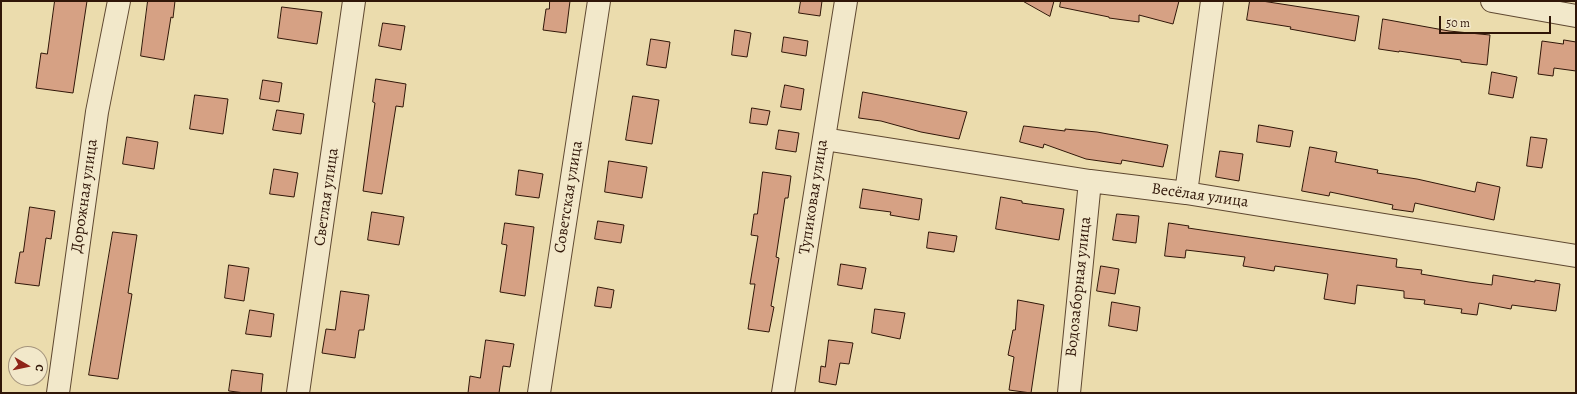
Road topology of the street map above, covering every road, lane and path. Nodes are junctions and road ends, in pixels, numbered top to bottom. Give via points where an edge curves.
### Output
1 (118, 1) edge
2 (354, 1) edge
3 (599, 1) edge
4 (846, 1) edge
5 (1212, 1) edge
6 (1492, 1) edge
7 (1576, 16) edge
8 (824, 138) junction
9 (1090, 181) junction
10 (1186, 193) junction
11 (1576, 256) edge
12 (58, 393) edge
13 (298, 393) edge
14 (539, 393) edge
15 (783, 393) edge
16 (1069, 393) edge

1 - 12 street, Дорожная улица via 97,112
2 - 13 street, Светлая улица
3 - 14 street, Советская улица
4 - 8 street, Тупиковая улица
5 - 10 street
6 - 7 street
8 - 9 street, Весёлая улица
8 - 15 street, Тупиковая улица
9 - 10 street, Весёлая улица
9 - 16 street, Водозаборная улица
10 - 11 street, Весёлая улица

